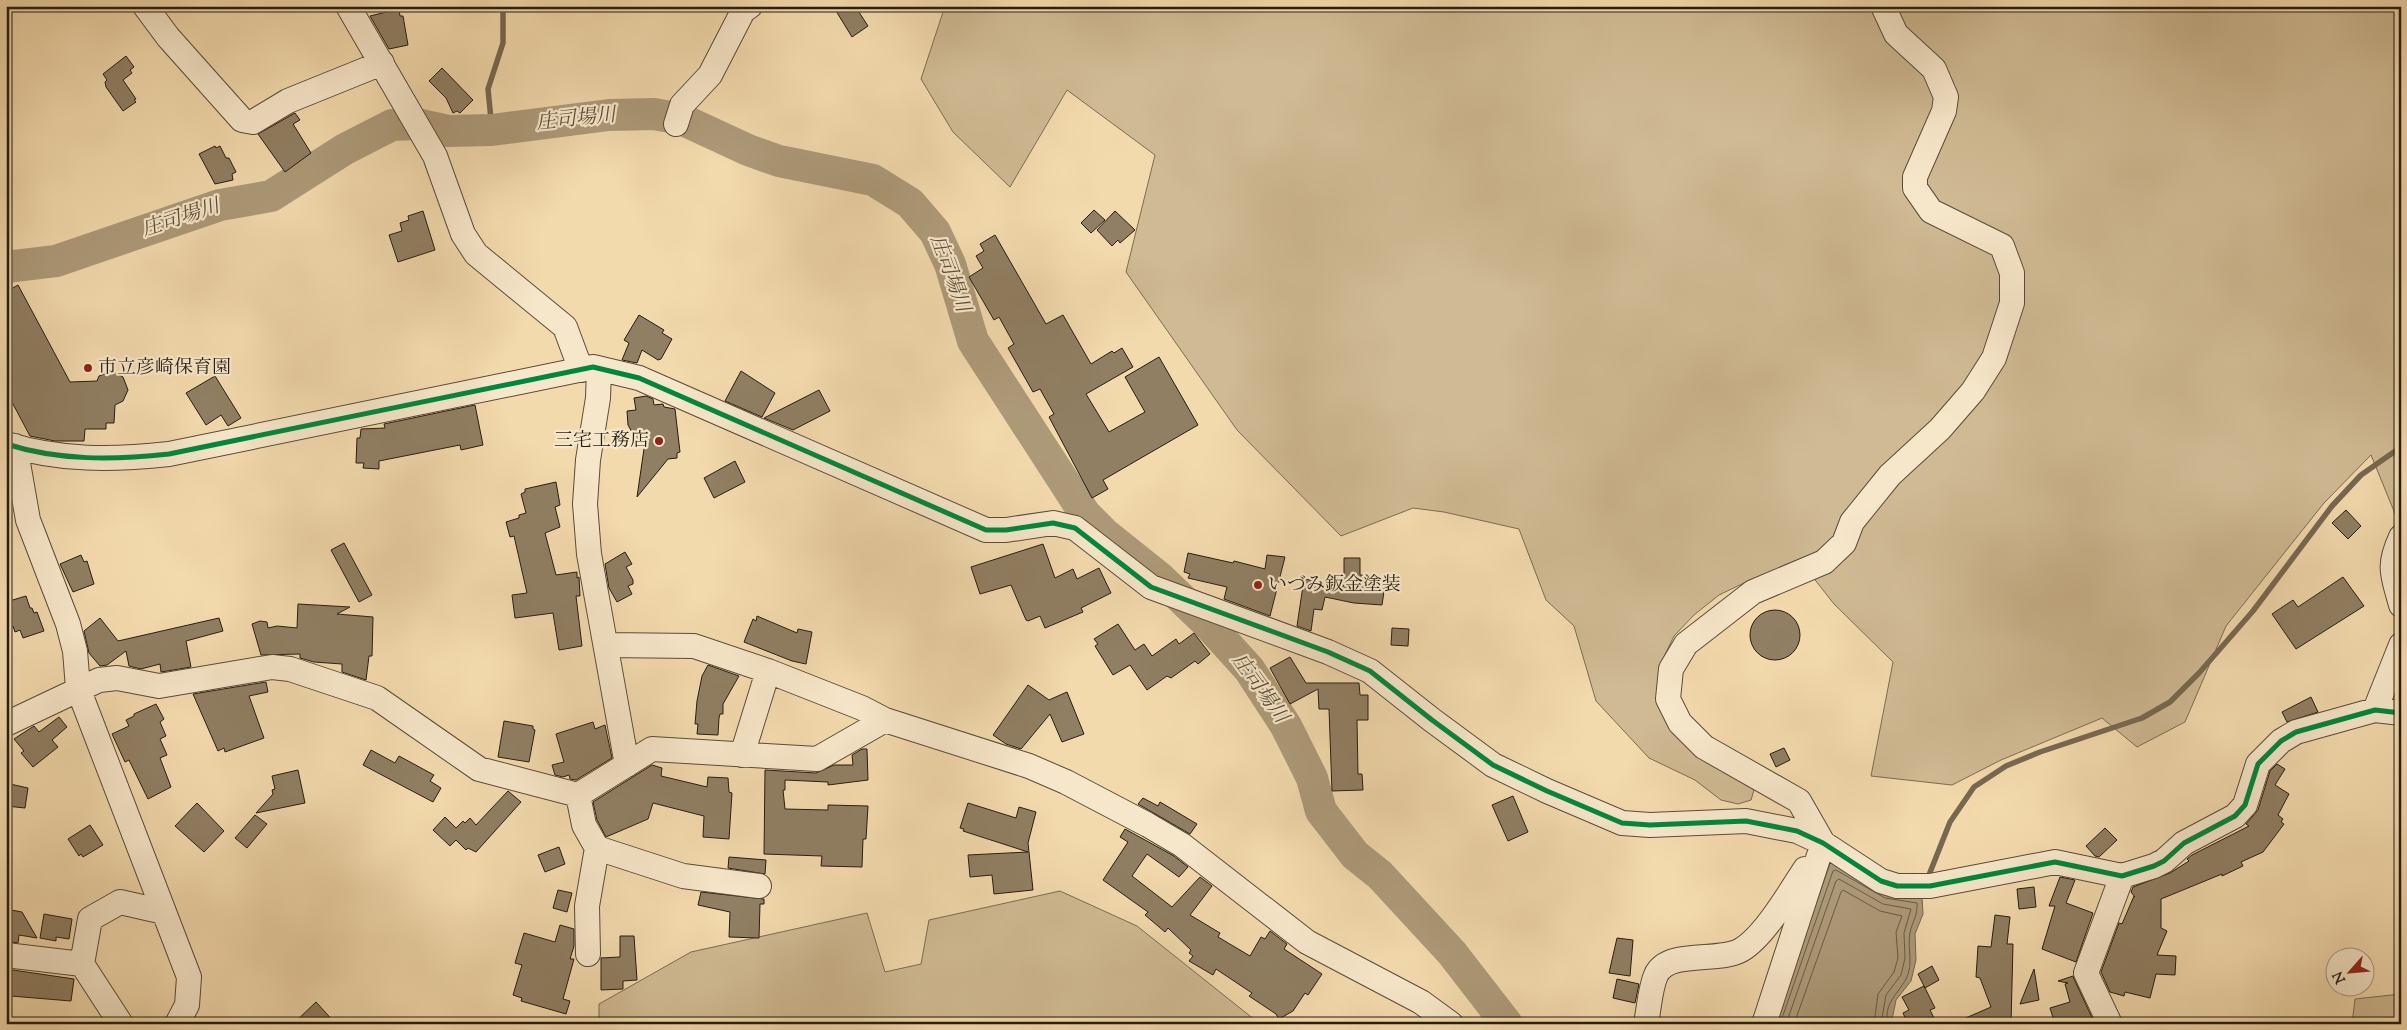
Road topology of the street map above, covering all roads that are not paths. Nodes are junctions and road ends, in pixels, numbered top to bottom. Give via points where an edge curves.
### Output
1 (145, 6) edge
2 (348, 6) edge
3 (750, 6) edge
4 (1884, 6) edge
5 (382, 63) junction
6 (676, 124) dead end
7 (590, 369) junction
8 (9, 444) edge
9 (2401, 537) edge
10 (2401, 605) edge
11 (606, 645) junction
12 (2401, 645) edge
13 (768, 671) junction
14 (78, 688) junction
15 (2375, 710) junction
16 (2401, 714) edge
17 (885, 720) junction
18 (6, 724) edge
19 (742, 755) junction
20 (628, 765) junction
21 (578, 795) junction
22 (1823, 842) junction
23 (597, 848) junction
24 (2122, 876) junction
25 (760, 886) dead end
26 (164, 912) junction
27 (588, 954) dead end
28 (6, 955) edge
29 (82, 964) junction
30 (120, 1024) edge
31 (177, 1024) edge
32 (1451, 1024) edge
33 (1646, 1024) edge
34 (1764, 1024) edge
35 (2110, 1024) edge

1 - 5 street via 168,37 242,120 253,122 288,101
2 - 5 street
3 - 6 street via 743,11 710,74 682,105
4 - 22 street via 1896,34 1934,69 1946,97 1944,111 1915,177 1916,188 1930,210 2002,246 2012,273 2012,303 1994,358 1974,391 1864,505 1852,522 1844,543 1824,562 1753,592 1686,644 1671,669 1668,699 1680,723 1704,747 1799,801
5 - 7 street via 435,156 463,234 476,254 565,327
7 - 8 street via 169,454 116,459 69,458
7 - 11 street via 598,398 585,504 589,554
7 - 22 street via 639,378 986,530 1053,523 1075,528 1151,587 1328,652 1370,671 1493,764 1622,823 1746,821 1796,831
8 - 14 street via 30,527 76,651
9 - 10 street via 2392,556 2391,570
11 - 13 street via 694,646
11 - 20 street
12 - 15 street
13 - 17 street
13 - 19 street
14 - 18 street
14 - 21 street via 116,678 159,686 272,667 290,669 377,698 479,769
14 - 26 street
15 - 16 street
15 - 24 street via 2313,725 2281,741 2258,764 2245,805 2235,816 2184,842 2164,861
17 - 19 street via 817,759
17 - 32 street via 1029,766 1148,825 1182,845 1307,942 1421,1002
19 - 20 street via 652,750
20 - 21 street
21 - 23 street via 584,825
22 - 24 street via 1881,880 1897,886 1924,887 2055,862
22 - 33 street via 1753,942 1726,956 1681,959 1665,964 1656,974
22 - 34 street
23 - 25 street via 683,876
23 - 27 street via 587,906
24 - 35 street via 2086,973
26 - 29 street via 120,902 90,919
26 - 31 street via 188,977 187,1005
28 - 29 street
29 - 30 street

